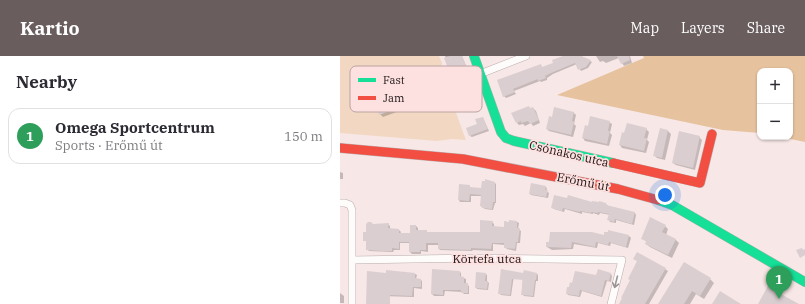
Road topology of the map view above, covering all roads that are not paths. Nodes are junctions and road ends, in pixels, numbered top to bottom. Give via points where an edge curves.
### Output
1 (474, 56) edge
2 (526, 56) edge
3 (477, 66) edge
4 (482, 73) edge
5 (482, 80) edge
6 (712, 134) dead end
7 (340, 148) edge
8 (340, 203) edge
9 (352, 260) junction
10 (805, 282) edge
11 (352, 304) edge
12 (611, 304) edge

1 - 3 street
2 - 4 street
5 - 6 street, Csónakos utca via 501,132 506,138 573,155 700,183
7 - 10 street, Erőmű út via 463,159 645,196 672,206
8 - 9 street via 350,205 352,210
9 - 11 street
9 -> 12 street, Körtefa utca via 622,260

